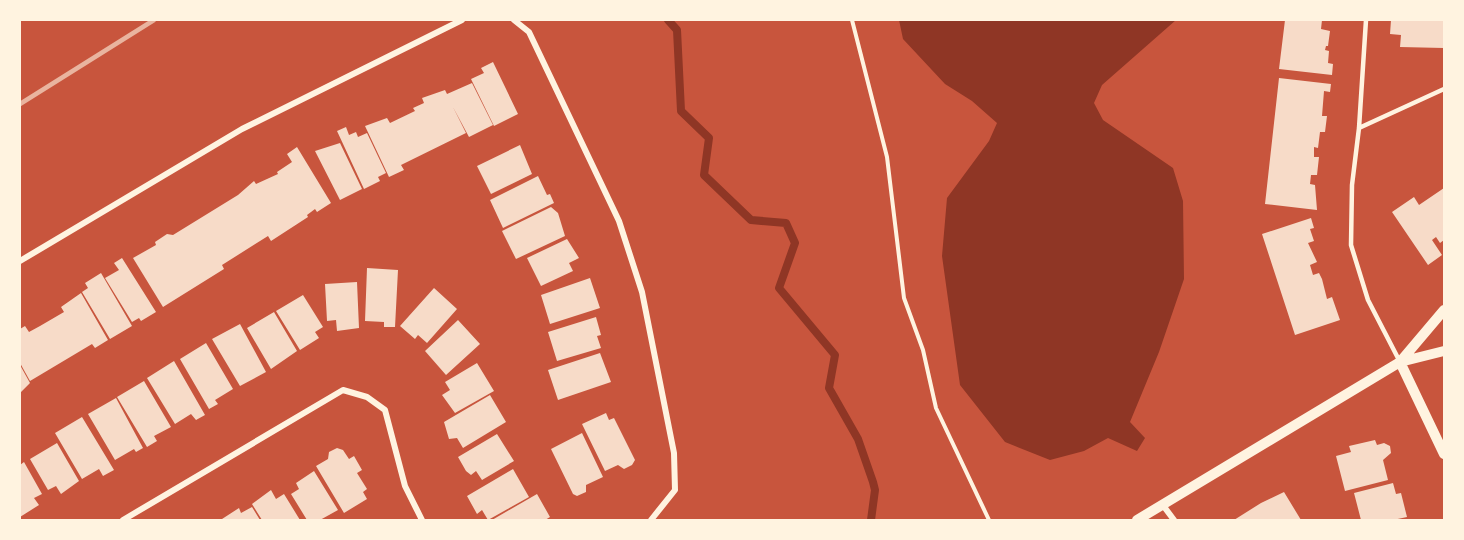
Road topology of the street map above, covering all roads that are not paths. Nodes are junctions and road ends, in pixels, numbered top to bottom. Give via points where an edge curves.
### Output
1 (462, 20) edge
2 (514, 20) edge
3 (1366, 20) edge
4 (1444, 88) edge
5 (1359, 128) junction
6 (20, 261) edge
7 (1444, 310) edge
8 (1444, 351) edge
9 (1400, 362) junction
10 (1444, 454) edge
11 (1162, 504) junction
12 (123, 520) edge
13 (422, 520) edge
14 (651, 520) edge
15 (1137, 520) edge
16 (1174, 520) edge

1 - 6 street via 242,129
2 - 14 street via 529,32 619,220 642,292 674,453 675,490
3 - 5 lane
4 - 5 lane
5 - 9 lane via 1352,185 1351,245 1368,300
7 - 9 street
8 - 9 street
9 - 10 street
9 - 11 street
11 - 15 street
11 - 16 street
12 - 13 street via 344,390 367,397 385,410 405,486

